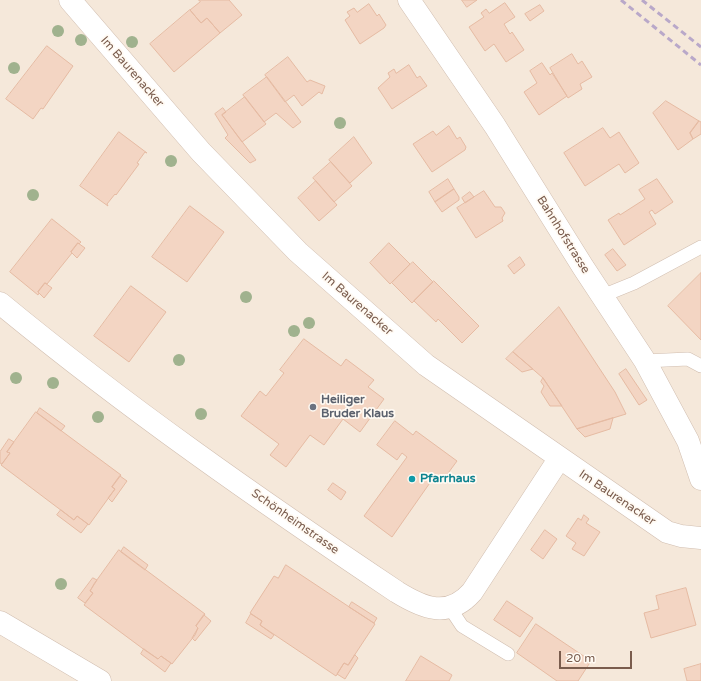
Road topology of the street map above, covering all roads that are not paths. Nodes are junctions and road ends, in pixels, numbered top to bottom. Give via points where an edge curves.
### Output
1 (70, 0) edge
2 (409, 0) edge
3 (701, 247) edge
4 (602, 296) junction
5 (0, 303) edge
6 (645, 360) junction
7 (701, 366) edge
8 (559, 459) junction
9 (701, 478) edge
10 (701, 538) edge
11 (450, 608) junction
12 (0, 622) edge
13 (508, 654) dead end
14 (100, 681) edge

1 - 8 street, Im Baurenacker via 200,152 298,252 426,365
2 - 4 street, Bahnhofstrasse via 495,126
3 - 4 lane via 634,283
4 - 6 street, Bahnhofstrasse
5 - 11 street, Schönheimstrasse via 109,390 365,571 416,603 435,609
6 - 7 lane via 688,359
6 - 9 street, Bahnhofstrasse via 688,441
8 - 10 street, Im Baurenacker via 667,532
8 - 11 street via 472,592 464,601
11 - 13 lane via 462,626
12 - 14 street

